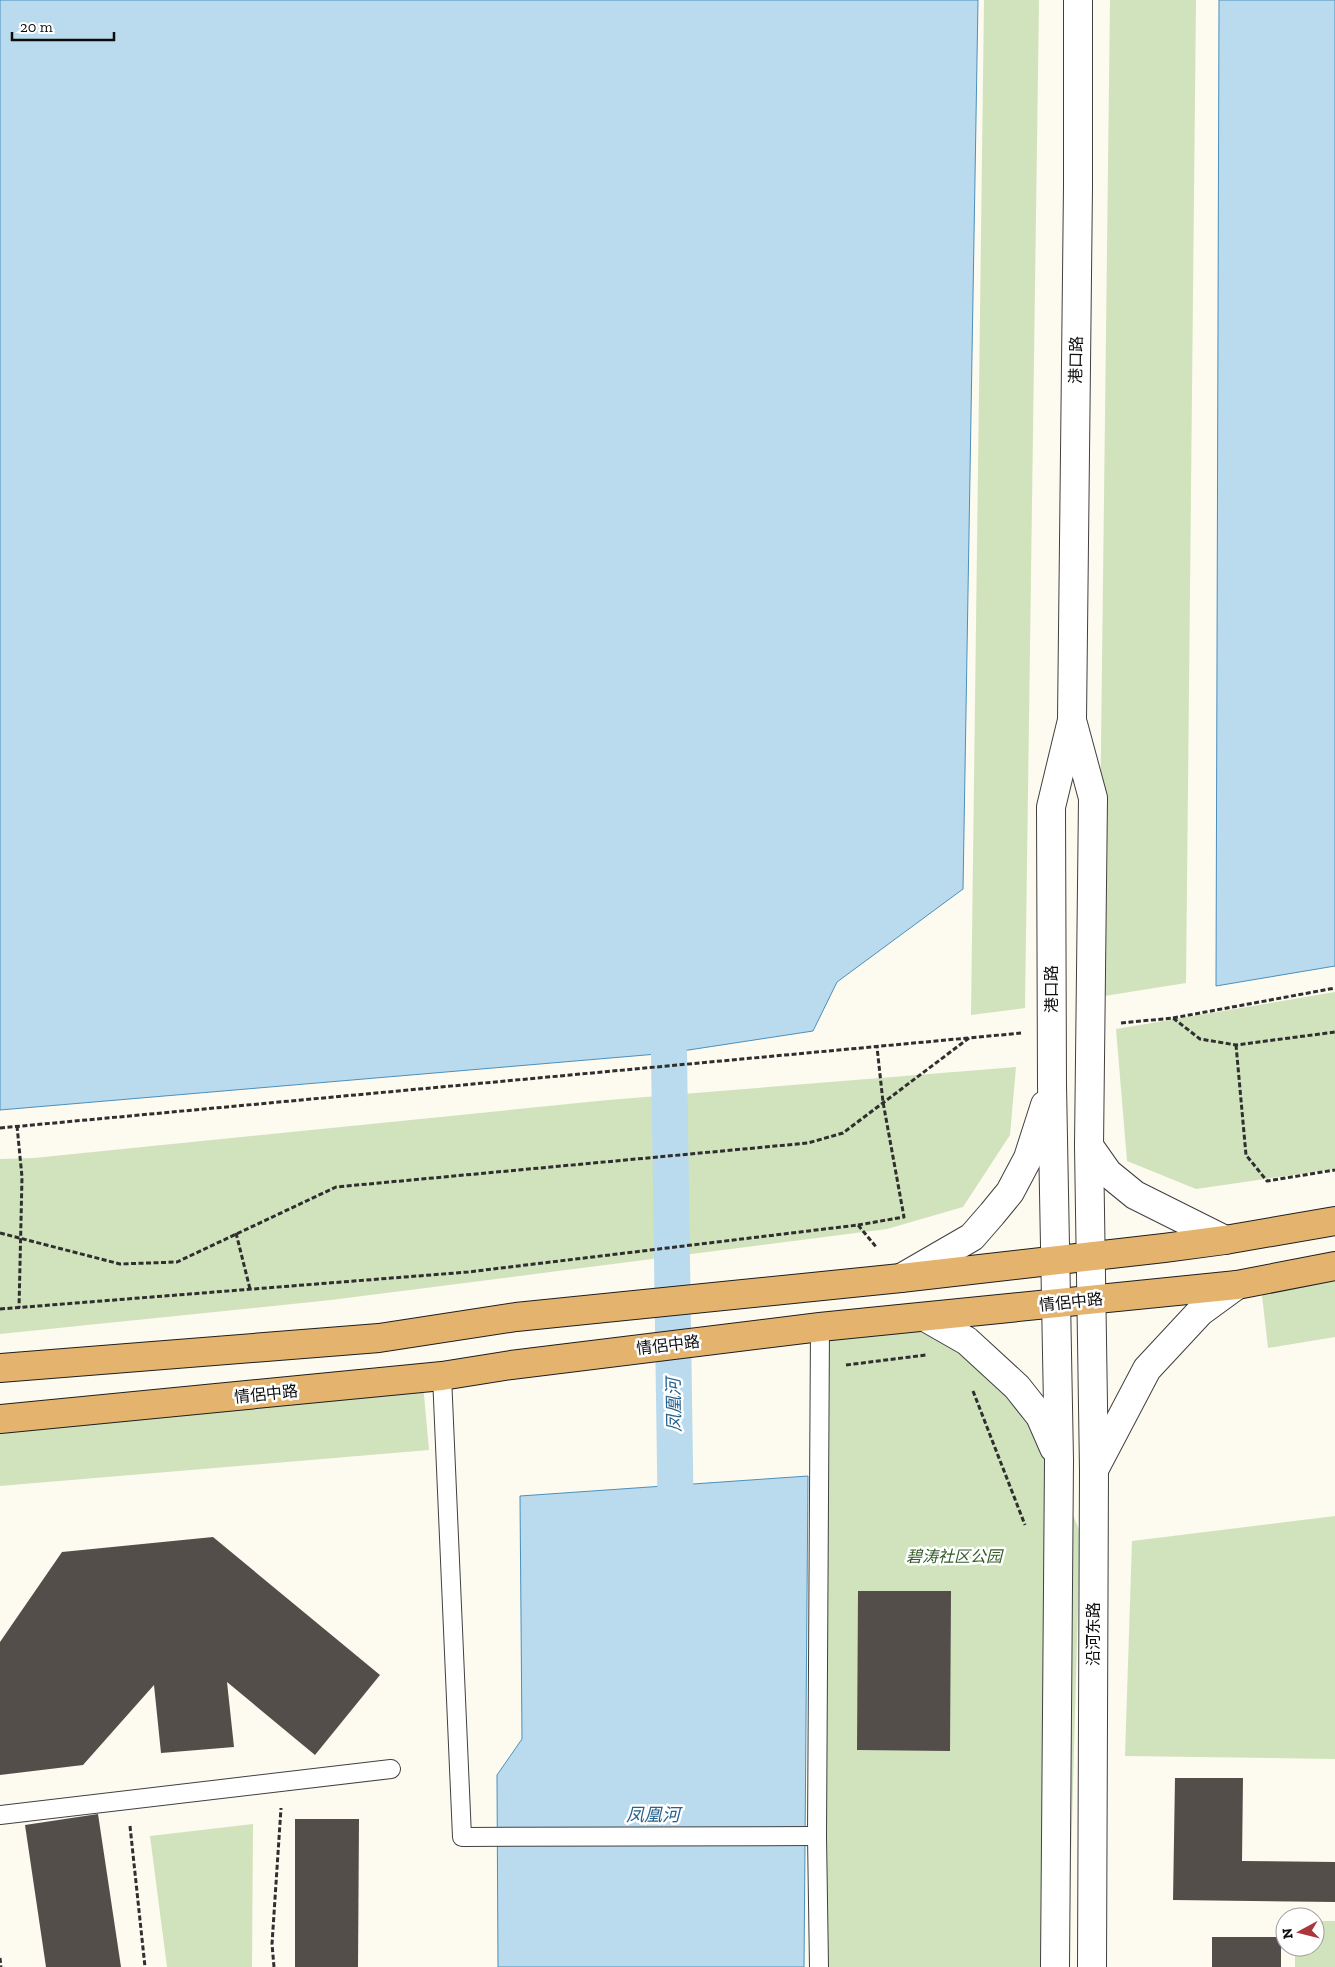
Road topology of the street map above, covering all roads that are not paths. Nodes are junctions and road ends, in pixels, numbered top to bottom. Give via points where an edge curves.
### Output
1 (1078, 0) edge
2 (1072, 720) junction
3 (1052, 1085) junction
4 (1089, 1146) junction
5 (1335, 1221) edge
6 (1225, 1240) junction
7 (1091, 1256) junction
8 (1055, 1261) junction
9 (1335, 1266) edge
10 (901, 1278) junction
11 (1237, 1285) junction
12 (1092, 1300) junction
13 (1056, 1304) junction
14 (925, 1316) junction
15 (820, 1327) junction
16 (0, 1368) edge
17 (442, 1376) junction
18 (0, 1419) edge
19 (1059, 1460) junction
20 (1094, 1470) junction
21 (391, 1769) dead end
22 (0, 1815) edge
23 (817, 1836) junction
24 (819, 1967) edge
25 (1055, 1967) edge
26 (1092, 1967) edge

1 - 2 street, 港口路
2 - 3 street, 港口路 via 1052,807
2 - 4 street, 港口路 via 1094,798
3 - 8 street, 港口路
3 - 10 street via 1028,1158 1010,1192 972,1237
4 - 6 street via 1108,1174 1135,1195
4 - 7 street, 港口路
5 - 6 highway
6 - 7 highway
7 - 8 highway
7 - 12 street, 港口路
8 - 10 highway
8 - 13 street, 港口路
9 - 11 highway, 情侶中路
10 - 16 highway via 516,1317 379,1338
11 - 12 highway, 情侶中路
11 - 20 street via 1200,1312 1147,1369
12 - 13 highway, 情侶中路
12 - 20 street, 沿河东路
13 - 14 highway, 情侶中路
13 - 19 street
14 - 15 highway, 情侶中路
14 - 19 street via 967,1341 1016,1386 1040,1416
15 - 17 highway, 情侶中路
15 - 23 lane
17 - 18 highway, 情侶中路
17 - 23 lane via 462,1838
19 - 25 street
20 - 26 street, 沿河东路
21 - 22 lane
23 - 24 lane

